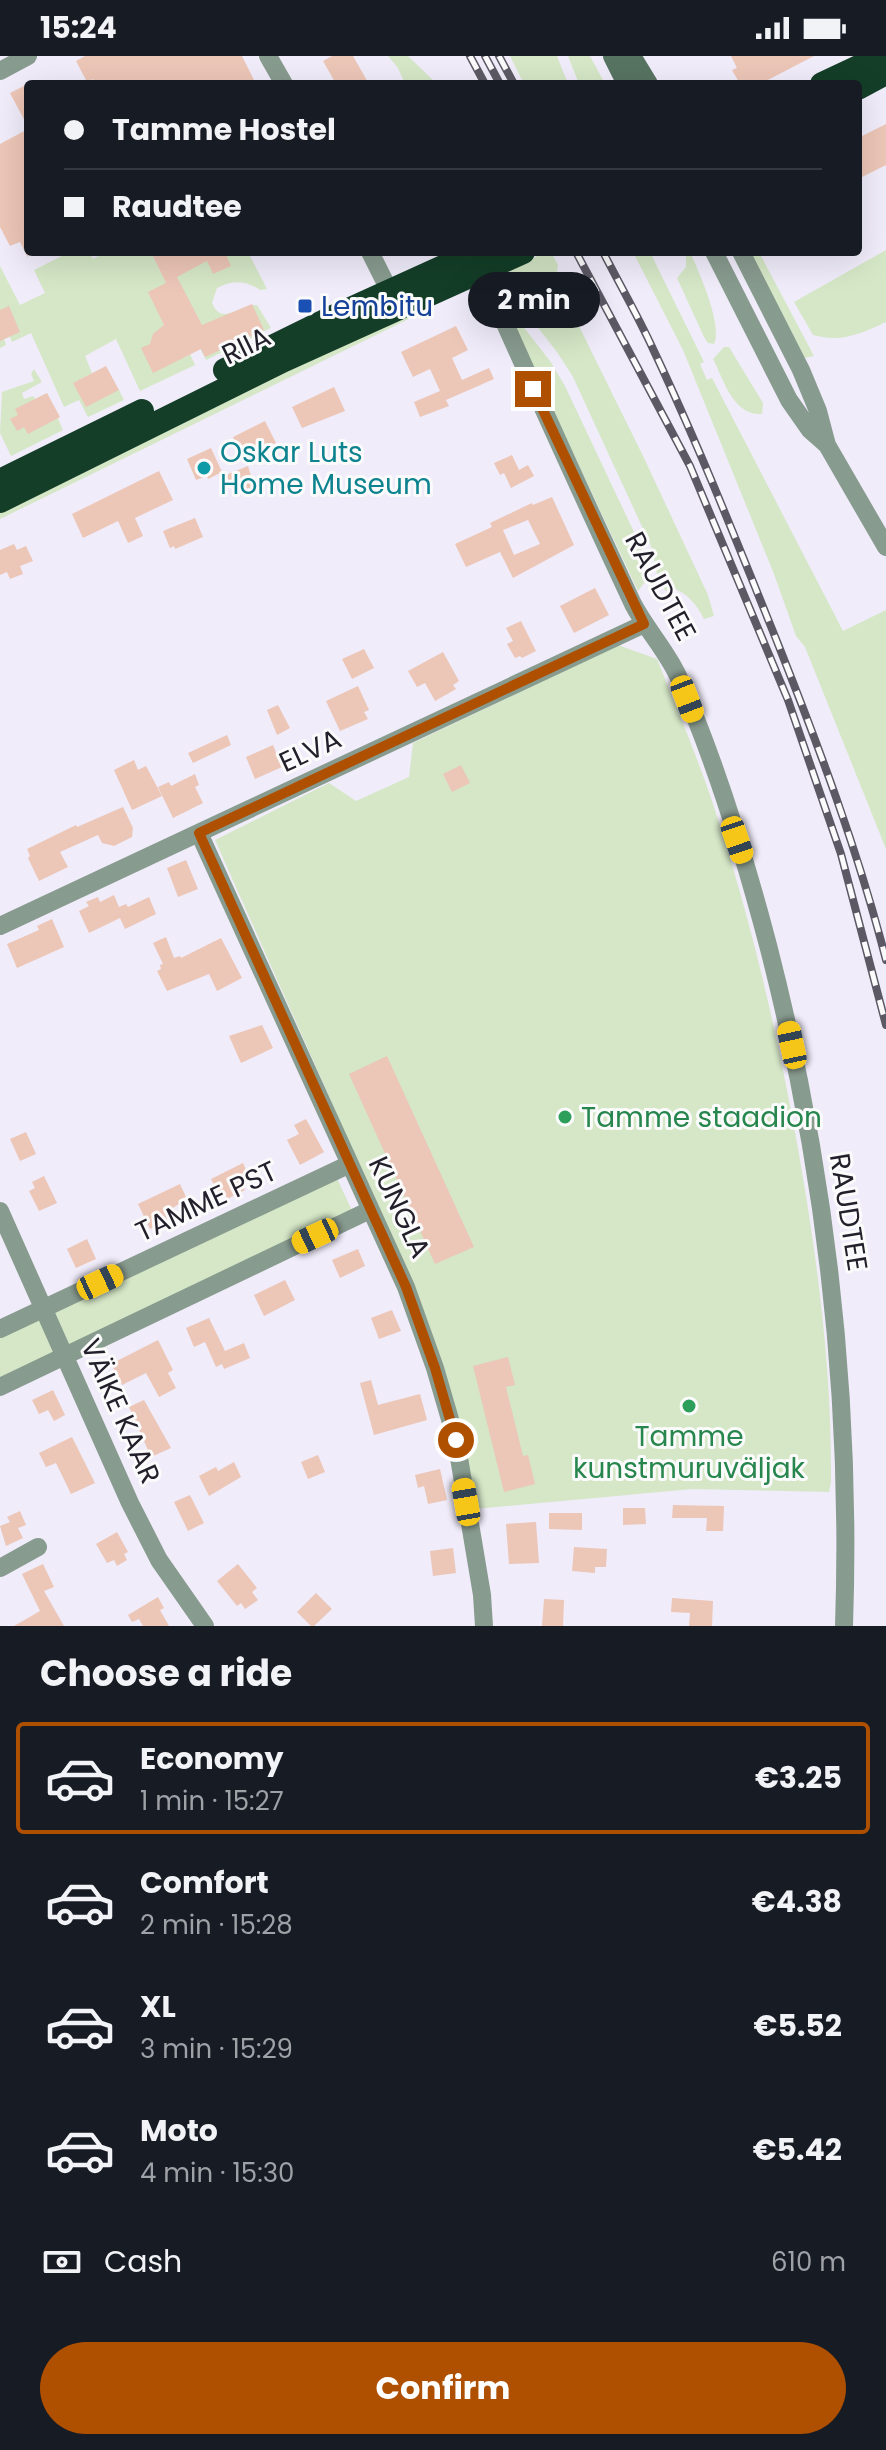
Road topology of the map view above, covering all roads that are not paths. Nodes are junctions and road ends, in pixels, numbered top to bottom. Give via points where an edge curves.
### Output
1 (28, 56) edge
2 (268, 56) edge
3 (613, 56) edge
4 (631, 56) edge
5 (882, 56) edge
6 (0, 71) edge
7 (886, 73) edge
8 (282, 80) edge
9 (625, 80) edge
10 (646, 80) edge
11 (831, 80) edge
12 (862, 86) edge
13 (372, 256) edge
14 (716, 256) edge
15 (743, 256) edge
16 (484, 258) edge
17 (394, 300) junction
18 (827, 445) junction
19 (0, 481) edge
20 (0, 501) edge
21 (886, 547) edge
22 (644, 624) junction
23 (199, 833) junction
24 (0, 926) edge
25 (350, 1164) junction
26 (370, 1210) junction
27 (0, 1211) edge
28 (44, 1308) junction
29 (0, 1329) edge
30 (66, 1355) junction
31 (0, 1387) edge
32 (38, 1547) dead end
33 (0, 1568) edge
34 (200, 1624) edge
35 (484, 1626) edge
36 (844, 1626) edge

1 - 6 street
2 - 8 street
3 - 9 street
4 - 10 street
5 - 11 highway
7 - 12 highway
13 - 17 street
14 - 18 street via 789,400
15 - 18 street via 801,370
16 - 17 highway, RIIA
16 - 22 street, RAUDTEE via 527,377
17 - 19 highway, RIIA via 333,317
17 - 20 highway, RIIA
18 - 21 street
22 - 23 street, ELVA
22 - 36 street, RAUDTEE via 676,672 750,877 804,1101 840,1356 847,1511
23 - 24 street, ELVA
23 - 25 street, KUNGLA
25 - 26 street, KUNGLA
25 - 28 street, TAMME PST
26 - 30 street
26 - 35 street, KUNGLA via 406,1287 456,1440
27 - 28 street, VÄIKE KAAR
28 - 29 street, TAMME PST
28 - 30 street, VÄIKE KAAR
30 - 31 street
30 - 34 street, VÄIKE KAAR via 130,1503
32 - 33 street

